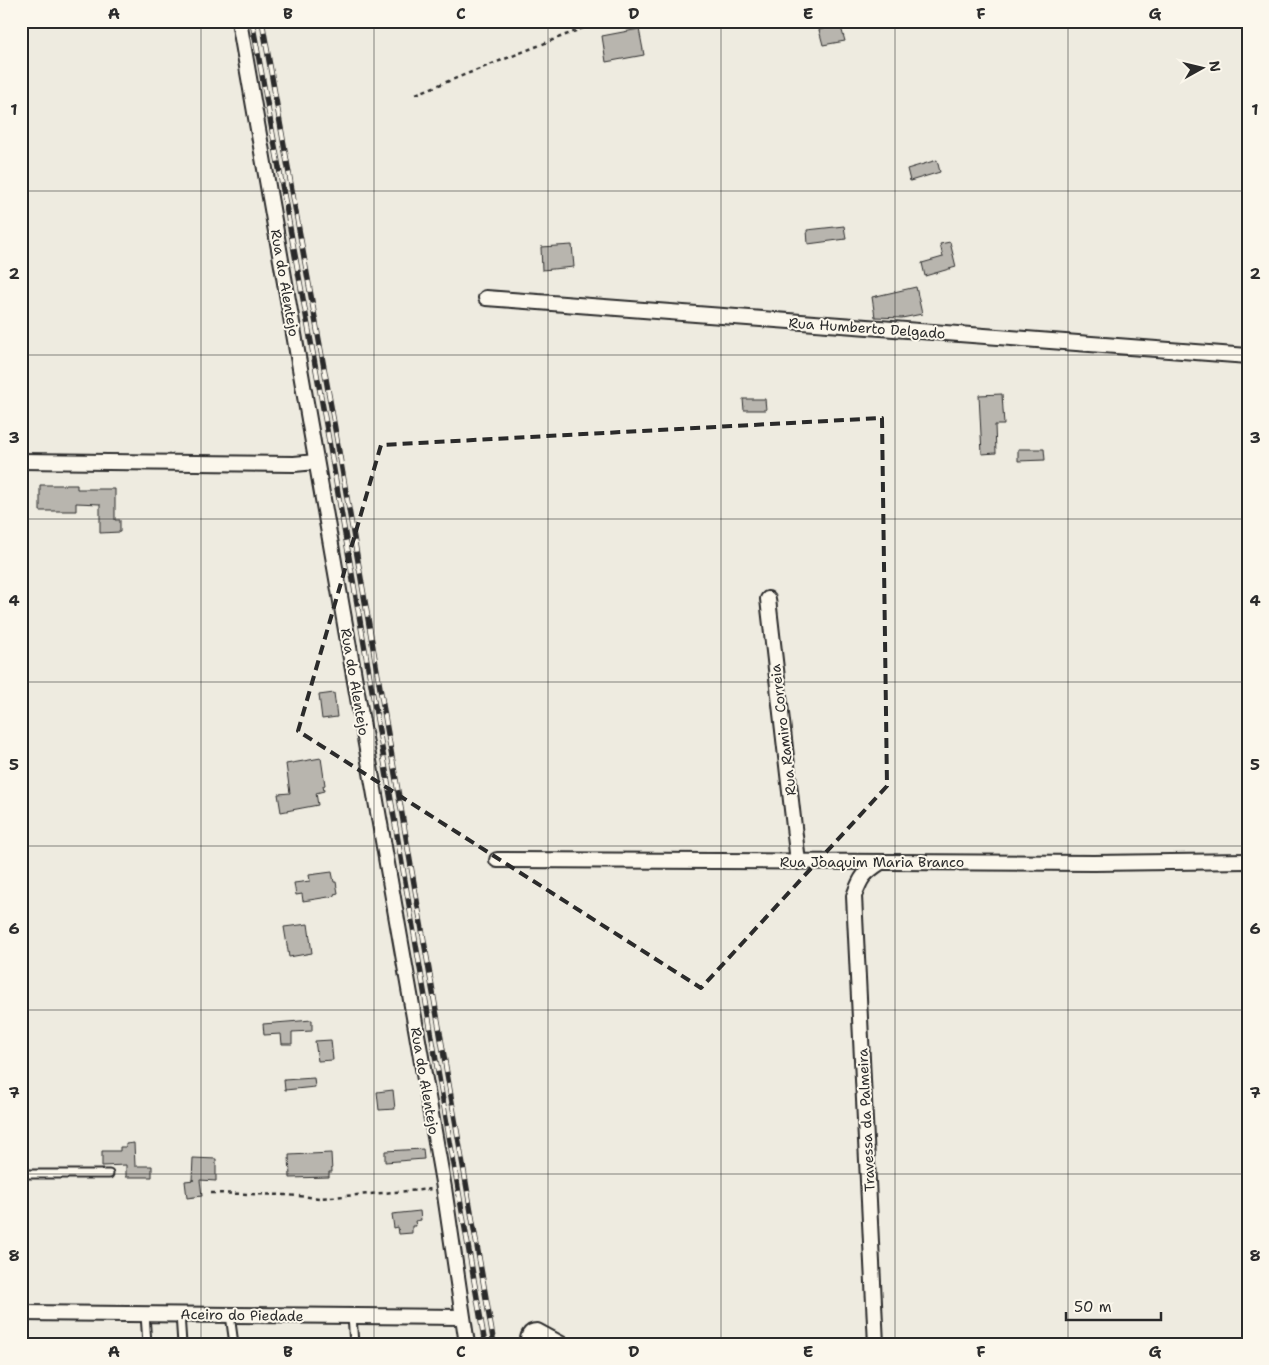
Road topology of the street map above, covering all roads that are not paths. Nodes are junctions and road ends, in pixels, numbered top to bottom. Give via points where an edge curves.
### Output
1 (239, 21) edge
2 (486, 298) dead end
3 (1248, 356) edge
4 (21, 461) edge
5 (316, 462) junction
6 (768, 599) dead end
7 (497, 860) dead end
8 (1248, 861) edge
9 (798, 862) junction
10 (835, 862) junction
11 (881, 862) junction
12 (854, 896) junction
13 (21, 1174) edge
14 (110, 1174) dead end
15 (21, 1313) edge
16 (145, 1314) junction
17 (180, 1314) junction
18 (230, 1315) junction
19 (352, 1316) junction
20 (462, 1318) junction
21 (147, 1344) edge
22 (182, 1344) edge
23 (234, 1344) edge
24 (354, 1344) edge
25 (467, 1344) edge
26 (527, 1344) edge
27 (561, 1344) edge
28 (876, 1344) edge

1 - 5 street, Rua do Alentejo
2 - 3 street, Rua Humberto Delgado
4 - 5 street
5 - 20 street, Rua do Alentejo via 444,1188
6 - 9 street, Rua Ramiro Correia
7 - 9 street, Rua Joaquim Maria Branco
8 - 11 street, Rua Joaquim Maria Branco
9 - 10 street, Rua Joaquim Maria Branco
10 - 11 street, Rua Joaquim Maria Branco
10 - 12 street, Travessa da Palmeira via 848,870 854,879
11 - 12 street, Travessa da Palmeira via 860,879
12 - 28 street, Travessa da Palmeira
13 - 14 lane
15 - 16 street, Aceiro do Piedade
16 - 17 street, Aceiro do Piedade
16 - 21 lane
17 - 18 street, Aceiro do Piedade
17 - 22 lane
18 - 19 street, Aceiro do Piedade
18 - 23 lane
19 - 20 street, Aceiro do Piedade
19 - 24 lane
20 - 25 street, Rua do Alentejo
26 - 27 street via 533,1331

